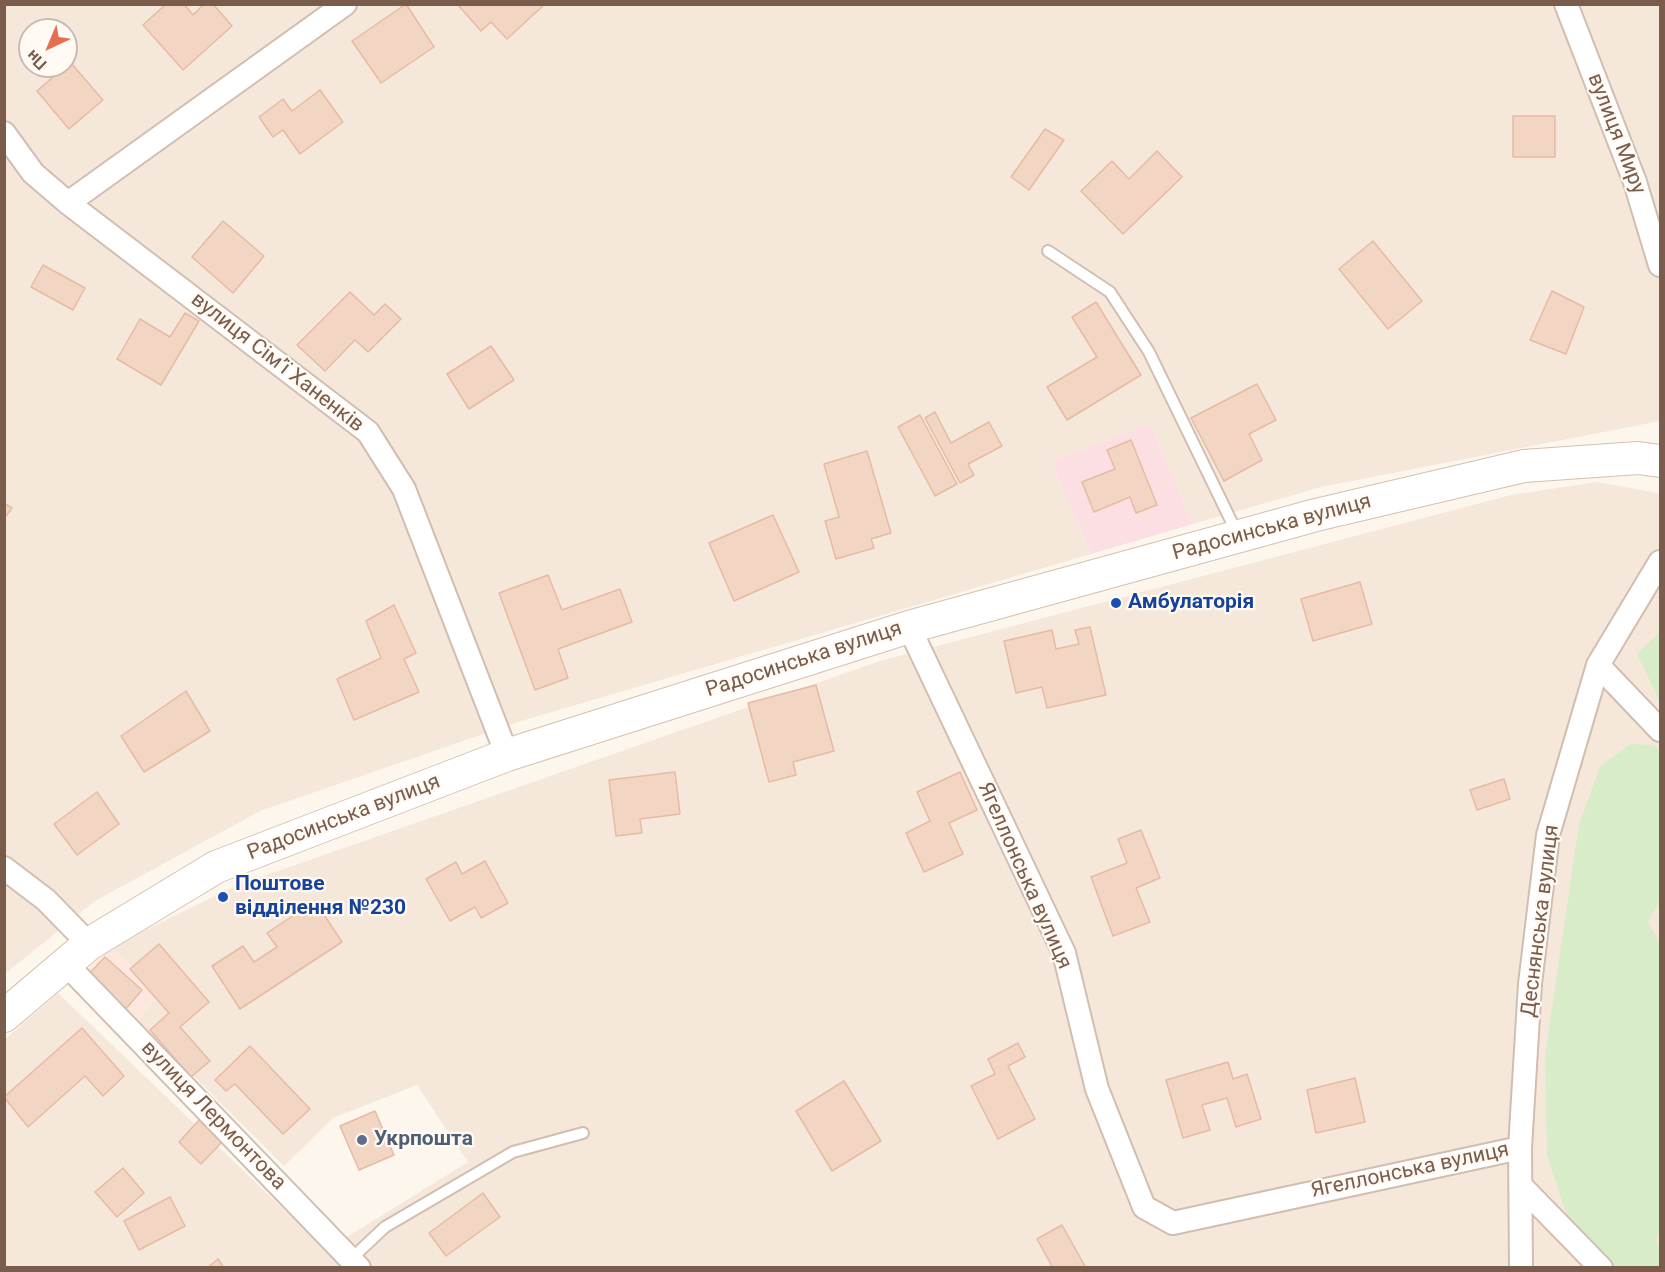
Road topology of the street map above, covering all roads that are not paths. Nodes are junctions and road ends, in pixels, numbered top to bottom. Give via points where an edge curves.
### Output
1 (345, 4) edge
2 (1566, 4) edge
3 (4, 133) edge
4 (68, 203) junction
5 (1048, 251) dead end
6 (1660, 265) edge
7 (1660, 461) edge
8 (1239, 536) junction
9 (1660, 562) edge
10 (909, 627) junction
11 (1598, 665) junction
12 (1660, 730) edge
13 (507, 755) junction
14 (4, 867) edge
15 (77, 954) junction
16 (4, 1016) edge
17 (583, 1133) dead end
18 (1521, 1148) junction
19 (1522, 1187) junction
20 (355, 1263) edge
21 (1521, 1268) edge
22 (1601, 1268) edge

1 - 4 street
2 - 6 street, вулиця Миру via 1635,182
3 - 4 street, вулиця Сімʼї Ханенків via 33,173
4 - 13 street, вулиця Сімʼї Ханенків via 368,432 404,489
5 - 8 lane via 1110,292 1149,352
7 - 8 street, Радосинська вулиця via 1638,458 1524,466
8 - 10 street, Радосинська вулиця
9 - 11 street, Деснянська вулиця
10 - 13 street, Радосинська вулиця
10 - 18 street, Ягеллонська вулиця via 1064,953 1096,1089 1144,1207 1173,1223
11 - 12 street
11 - 18 street, Деснянська вулиця via 1548,835 1530,984
13 - 15 street, Радосинська вулиця via 216,867
14 - 15 street, вулиця Лермонтова via 46,900
15 - 16 street, Радосинська вулиця
15 - 20 street, вулиця Лермонтова
17 - 20 lane via 513,1152 386,1227
18 - 19 street, Деснянська вулиця
19 - 21 street, Деснянська вулиця
19 - 22 street

